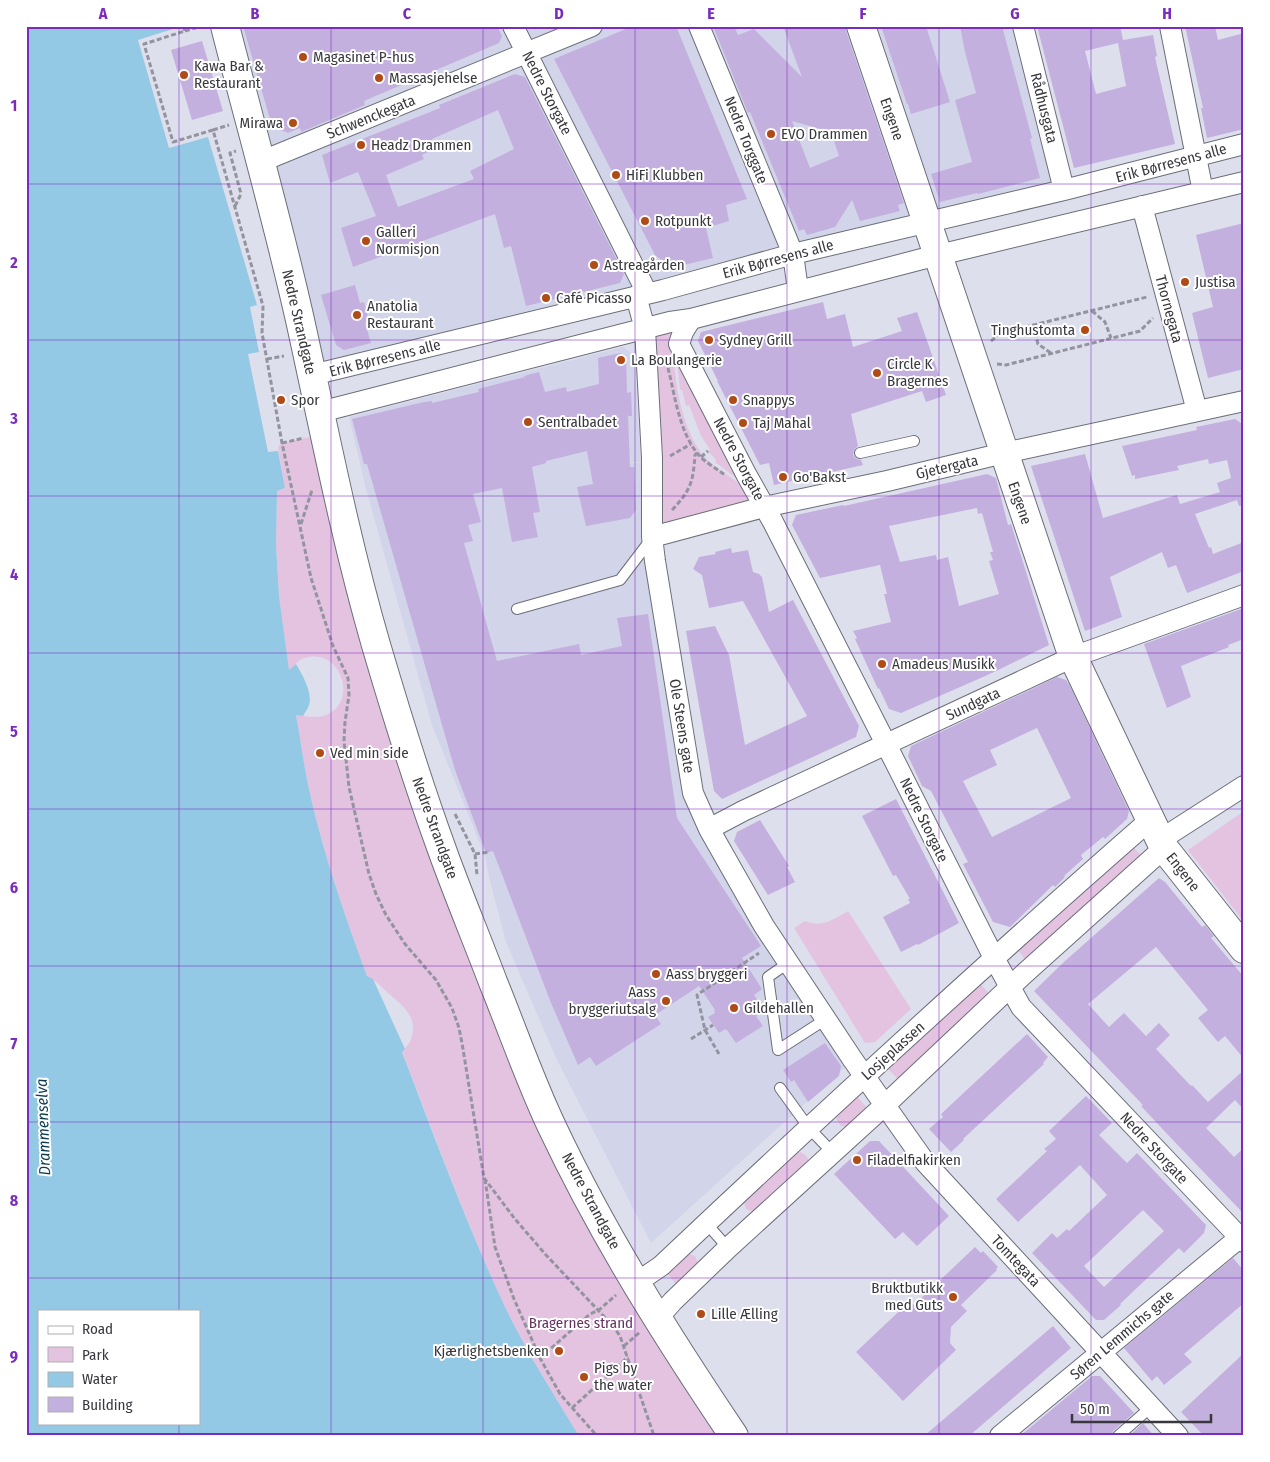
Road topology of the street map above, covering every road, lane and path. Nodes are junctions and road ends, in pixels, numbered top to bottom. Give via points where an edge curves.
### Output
1 (183, 26) edge
2 (202, 26) edge
3 (225, 26) edge
4 (513, 26) edge
5 (592, 26) edge
6 (699, 26) edge
7 (861, 26) edge
8 (1024, 26) edge
9 (1170, 26) edge
10 (185, 31) junction
11 (527, 53) junction
12 (233, 124) dead end
13 (213, 130) junction
14 (1244, 144) edge
15 (251, 156) junction
16 (1196, 156) junction
17 (1244, 182) edge
18 (1064, 190) junction
19 (1204, 192) junction
20 (235, 206) junction
21 (1142, 206) junction
22 (927, 222) junction
23 (793, 254) junction
24 (938, 256) junction
25 (798, 290) junction
26 (642, 295) junction
27 (1166, 298) junction
28 (1092, 311) junction
29 (691, 318) junction
30 (1033, 325) junction
31 (645, 329) junction
32 (1111, 338) junction
33 (988, 344) dead end
34 (1052, 353) junction
35 (290, 354) dead end
36 (267, 359) junction
37 (666, 362) dead end
38 (994, 364) dead end
39 (312, 375) junction
40 (1244, 401) edge
41 (1197, 411) junction
42 (320, 412) junction
43 (298, 440) dead end
44 (914, 441) dead end
45 (282, 443) junction
46 (708, 451) dead end
47 (697, 453) junction
48 (1004, 453) junction
49 (860, 454) dead end
50 (701, 457) junction
51 (314, 485) dead end
52 (753, 489) junction
53 (764, 507) junction
54 (301, 526) junction
55 (652, 537) junction
56 (1244, 595) edge
57 (517, 609) dead end
58 (1073, 657) junction
59 (886, 744) junction
60 (1244, 786) edge
61 (452, 808) dead end
62 (709, 829) junction
63 (1158, 836) junction
64 (489, 852) dead end
65 (475, 854) junction
66 (479, 882) dead end
67 (764, 926) junction
68 (1244, 949) edge
69 (994, 958) junction
70 (788, 963) junction
71 (1011, 987) junction
72 (826, 1020) junction
73 (713, 1025) dead end
74 (704, 1030) junction
75 (691, 1039) dead end
76 (718, 1054) dead end
77 (865, 1076) junction
78 (780, 1088) dead end
79 (885, 1105) junction
80 (809, 1128) junction
81 (832, 1152) junction
82 (484, 1178) junction
83 (706, 1223) junction
84 (1242, 1238) edge
85 (728, 1248) junction
86 (628, 1288) junction
87 (599, 1310) junction
88 (650, 1324) junction
89 (624, 1346) junction
90 (1100, 1353) junction
91 (540, 1358) junction
92 (628, 1358) junction
93 (1151, 1407) junction
94 (572, 1408) junction
95 (597, 1436) edge
96 (654, 1436) edge
97 (734, 1436) edge
98 (1000, 1436) edge
99 (1118, 1436) edge
100 (1178, 1436) edge

1 - 10 path
2 - 10 path
3 - 15 street, Nedre Strandgate
4 - 11 street, Nedre Storgate
5 - 11 street, Schwenckegata
6 - 23 street, Nedre Torggate
7 - 22 street, Engene
8 - 18 street, Rådhusgata
9 - 16 street
10 - 13 path via 144,44 172,142
11 - 15 street, Schwenckegata
11 - 26 street, Nedre Storgate
12 - 13 path
13 - 20 path
14 - 16 street, Erik Børresens alle
15 - 20 path via 230,153 241,194
15 - 39 street, Nedre Strandgate via 299,316
16 - 18 street, Erik Børresens alle
16 - 19 street
17 - 19 street
18 - 22 street, Erik Børresens alle
19 - 21 street
20 - 36 path via 263,306 262,333
21 - 24 street
21 - 27 street, Thornegata
22 - 23 street, Erik Børresens alle
22 - 24 street, Engene
23 - 25 street, Nedre Torggate
23 - 26 street, Erik Børresens alle
24 - 25 street
24 - 48 street, Engene
25 - 29 street
26 - 31 street, Nedre Storgate
26 - 39 street, Erik Børresens alle
27 - 28 path
27 - 32 path via 1140,331
27 - 41 street, Thornegata
28 - 30 path
28 - 32 path via 1106,322
29 - 31 street
29 - 52 street, Nedre Storgate via 679,344
30 - 33 path via 1001,333
30 - 34 path via 1038,344
31 - 42 street
31 - 55 street, Ole Steens gate via 652,458
32 - 34 path
34 - 38 path via 1006,365
35 - 36 path
36 - 45 path
37 - 47 path via 680,418
39 - 42 street, Nedre Strandgate
40 - 41 street, Gjetergata
41 - 48 street, Gjetergata
42 - 86 street, Nedre Strandgate via 354,564 376,644 442,850 532,1081
43 - 45 path
44 - 49 lane
45 - 54 path
46 - 50 path
47 - 50 path
47 - 55 path via 690,486
48 - 53 street, Gjetergata
48 - 58 street, Engene
50 - 52 path via 745,490
51 - 54 path
52 - 53 street, Nedre Storgate
53 - 55 street, Gjetergata
53 - 59 street, Nedre Storgate
54 - 82 path via 311,578 333,646 348,678 344,741 349,787 369,874 386,915 405,944 436,980 452,1008 462,1043
55 - 57 lane via 620,580
55 - 62 street, Ole Steens gate via 693,793
56 - 58 street, Sundgata
58 - 59 street, Sundgata
58 - 63 street, Engene
59 - 62 street, Sundgata
59 - 69 street, Nedre Storgate
60 - 63 street
61 - 65 path
62 - 67 street, Ole Steens gate
63 - 68 street, Engene
63 - 69 street, Losjeplassen
63 - 71 street
64 - 65 path
65 - 66 path
67 - 70 street, Ole Steens gate
67 - 74 path via 758,954 697,995
69 - 71 street, Nedre Storgate
69 - 77 street, Losjeplassen
70 - 72 street, Ole Steens gate
70 - 72 lane via 768,977 778,1050
71 - 79 street
71 - 84 street, Nedre Storgate via 1021,1006
72 - 77 street, Ole Steens gate
73 - 74 path
74 - 75 path
74 - 76 path
77 - 79 street, Tomtegata
77 - 80 street, Losjeplassen
78 - 80 lane
79 - 81 street
79 - 90 street, Tomtegata via 925,1162
80 - 81 lane
80 - 83 street, Losjeplassen
81 - 85 street
82 - 87 path via 515,1218
82 - 91 path via 495,1247
83 - 85 lane
83 - 86 street, Losjeplassen via 662,1266
84 - 90 street, Søren Lemmichs gate
85 - 88 street
86 - 87 path
86 - 88 street, Nedre Strandgate
87 - 89 path
87 - 91 path via 590,1314
88 - 89 path
88 - 97 street, Nedre Strandgate via 692,1374
89 - 92 path
90 - 93 street, Tomtegata
90 - 98 street, Søren Lemmichs gate
91 - 94 path via 560,1394
92 - 94 path
92 - 96 path
93 - 99 lane
93 - 100 street, Tomtegata
94 - 95 path

